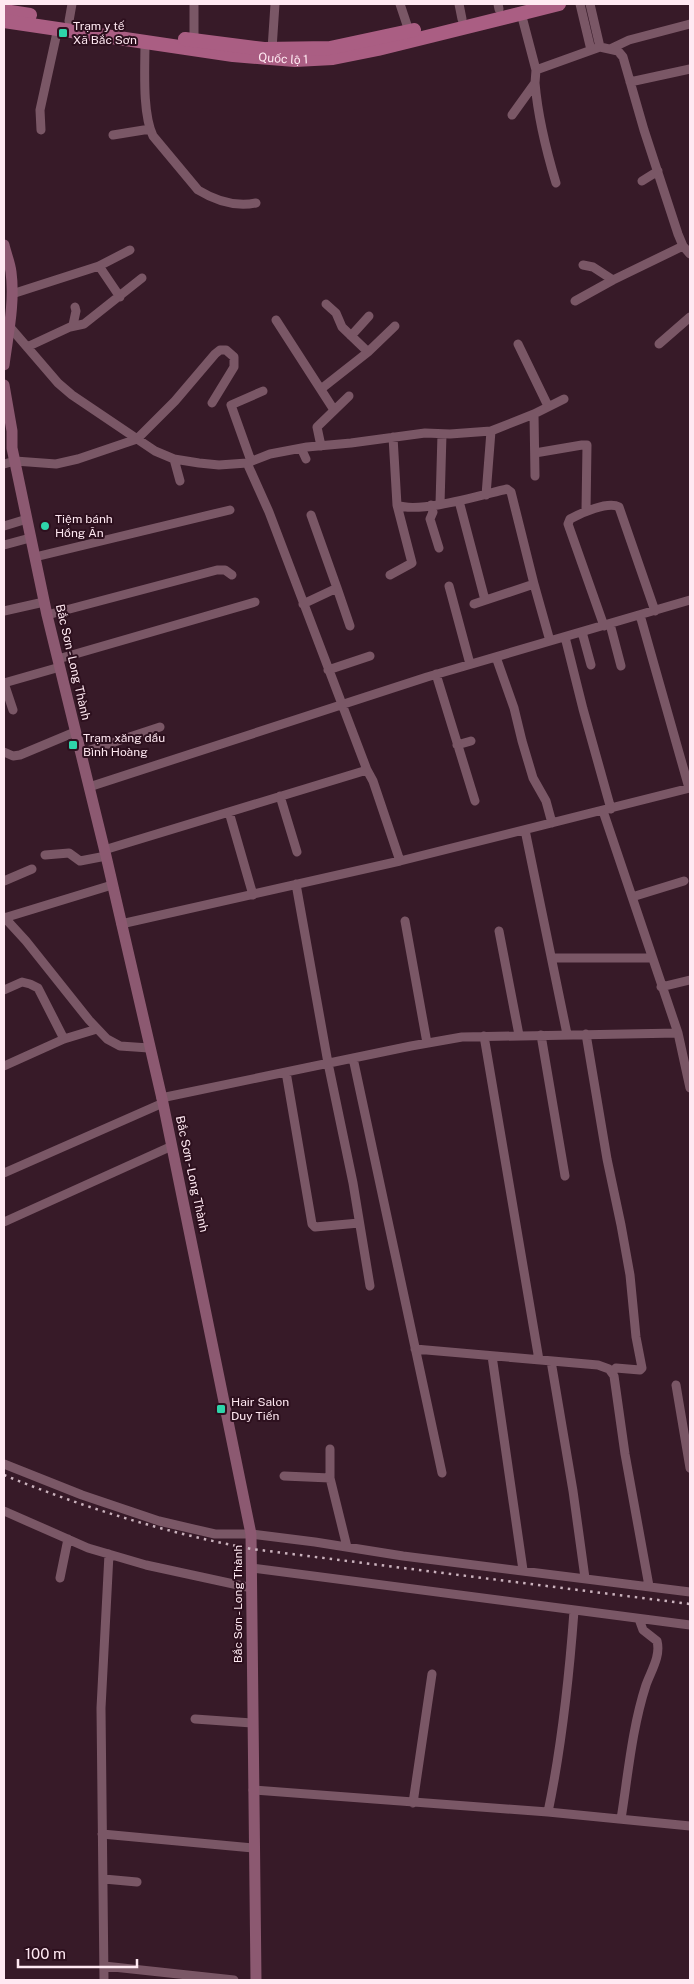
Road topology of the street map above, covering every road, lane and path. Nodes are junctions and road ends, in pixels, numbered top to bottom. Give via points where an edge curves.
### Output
1 (72, 4) edge
2 (194, 4) edge
3 (275, 4) edge
4 (400, 4) edge
5 (459, 4) edge
6 (559, 4) edge
7 (580, 4) edge
8 (590, 4) edge
9 (499, 6) edge
10 (521, 8) edge
11 (4, 10) edge
12 (462, 19) junction
13 (4, 21) edge
14 (64, 24) junction
15 (690, 24) edge
16 (409, 32) junction
17 (194, 40) junction
18 (144, 42) junction
19 (272, 49) junction
20 (595, 49) junction
21 (610, 49) junction
22 (690, 69) edge
23 (536, 70) junction
24 (630, 82) junction
25 (535, 83) junction
26 (512, 115) dead end
27 (150, 129) junction
28 (41, 130) dead end
29 (113, 135) dead end
30 (658, 171) junction
31 (642, 181) dead end
32 (556, 183) dead end
33 (256, 203) dead end
34 (4, 246) edge
35 (683, 246) junction
36 (130, 250) dead end
37 (690, 254) edge
38 (583, 265) dead end
39 (99, 266) junction
40 (7, 271) edge
41 (142, 278) dead end
42 (613, 280) junction
43 (120, 297) junction
44 (9, 300) edge
45 (575, 301) dead end
46 (326, 304) dead end
47 (75, 307) dead end
48 (369, 316) dead end
49 (690, 317) edge
50 (276, 320) dead end
51 (73, 325) junction
52 (9, 326) junction
53 (395, 326) dead end
54 (351, 336) junction
55 (518, 344) dead end
56 (659, 344) dead end
57 (26, 347) junction
58 (368, 352) junction
59 (4, 365) edge
60 (4, 385) edge
61 (321, 389) junction
62 (263, 391) dead end
63 (349, 396) dead end
64 (564, 399) dead end
65 (212, 403) dead end
66 (548, 406) junction
67 (334, 410) junction
68 (534, 414) junction
69 (491, 431) junction
70 (8, 433) edge
71 (442, 434) junction
72 (393, 437) junction
73 (137, 439) junction
74 (321, 446) junction
75 (301, 448) junction
76 (8, 450) edge
77 (536, 453) junction
78 (174, 459) junction
79 (306, 459) dead end
80 (10, 462) edge
81 (249, 462) junction
82 (535, 476) dead end
83 (180, 481) dead end
84 (486, 494) junction
85 (458, 501) junction
86 (396, 505) junction
87 (436, 505) junction
88 (230, 510) dead end
89 (586, 511) junction
90 (311, 515) dead end
91 (26, 519) junction
92 (4, 526) edge
93 (30, 538) junction
94 (4, 545) edge
95 (439, 548) dead end
96 (35, 557) junction
97 (232, 575) dead end
98 (390, 575) dead end
99 (534, 584) junction
100 (449, 586) dead end
101 (337, 588) junction
102 (485, 600) junction
103 (690, 600) edge
104 (44, 602) junction
105 (255, 602) dead end
106 (303, 604) junction
107 (474, 604) dead end
108 (4, 611) edge
109 (654, 611) junction
110 (47, 615) junction
111 (640, 615) junction
112 (607, 625) junction
113 (350, 626) dead end
114 (582, 632) junction
115 (565, 637) junction
116 (550, 641) junction
117 (370, 656) dead end
118 (496, 657) junction
119 (59, 663) junction
120 (470, 664) junction
121 (591, 664) dead end
122 (621, 666) dead end
123 (328, 670) junction
124 (436, 674) junction
125 (4, 683) edge
126 (342, 705) junction
127 (13, 710) dead end
128 (160, 727) dead end
129 (75, 732) junction
130 (471, 741) dead end
131 (458, 745) junction
132 (4, 752) edge
133 (80, 753) junction
134 (367, 770) junction
135 (382, 778) dead end
136 (373, 781) junction
137 (90, 787) junction
138 (690, 788) edge
139 (280, 796) junction
140 (475, 801) dead end
141 (607, 810) junction
142 (229, 812) junction
143 (552, 823) junction
144 (525, 830) junction
145 (297, 852) dead end
146 (105, 853) junction
147 (45, 855) dead end
148 (400, 861) junction
149 (32, 869) dead end
150 (4, 881) edge
151 (684, 881) dead end
152 (296, 884) junction
153 (112, 885) junction
154 (253, 895) junction
155 (632, 897) junction
156 (4, 918) edge
157 (405, 921) dead end
158 (121, 924) junction
159 (499, 931) dead end
160 (552, 958) junction
161 (652, 958) junction
162 (690, 980) edge
163 (662, 987) junction
164 (4, 990) edge
165 (97, 1029) junction
166 (678, 1033) junction
167 (567, 1034) junction
168 (586, 1034) junction
169 (541, 1035) junction
170 (484, 1036) junction
171 (519, 1036) junction
172 (64, 1040) junction
173 (427, 1042) junction
174 (149, 1048) junction
175 (353, 1058) junction
176 (328, 1063) junction
177 (4, 1066) edge
178 (689, 1070) edge
179 (286, 1072) junction
180 (690, 1088) edge
181 (162, 1100) junction
182 (172, 1146) junction
183 (4, 1173) edge
184 (565, 1176) dead end
185 (4, 1222) edge
186 (359, 1223) junction
187 (370, 1286) dead end
188 (416, 1349) junction
189 (492, 1356) junction
190 (539, 1360) junction
191 (552, 1361) junction
192 (612, 1372) junction
193 (676, 1386) dead end
194 (330, 1449) dead end
195 (4, 1464) edge
196 (690, 1468) edge
197 (442, 1474) dead end
198 (284, 1476) dead end
199 (330, 1478) junction
200 (4, 1511) edge
201 (251, 1534) junction
202 (68, 1539) junction
203 (347, 1547) junction
204 (109, 1554) junction
205 (252, 1568) junction
206 (523, 1570) junction
207 (60, 1578) dead end
208 (585, 1578) junction
209 (649, 1586) junction
210 (252, 1588) junction
211 (690, 1592) edge
212 (574, 1611) junction
213 (640, 1619) junction
214 (690, 1625) edge
215 (432, 1674) dead end
216 (195, 1719) dead end
217 (252, 1723) junction
218 (253, 1790) junction
219 (413, 1803) junction
220 (548, 1812) junction
221 (621, 1819) junction
222 (690, 1826) edge
223 (102, 1834) junction
224 (253, 1848) junction
225 (104, 1880) junction
226 (138, 1882) dead end
227 (104, 1966) junction
228 (104, 1980) edge
229 (234, 1980) edge
230 (256, 1980) edge

1 - 14 street
2 - 17 street
3 - 19 street
4 - 16 street
5 - 12 street
6 - 10 highway, Quốc lộ 1
7 - 20 street
8 - 20 street
9 - 10 highway, Quốc lộ 1
9 - 12 highway, Quốc lộ 1
10 - 18 highway, Quốc lộ 1 via 378,49 334,58 263,59
10 - 23 street
11 - 14 highway, Quốc lộ 1
12 - 16 highway, Quốc lộ 1
13 - 14 highway, Quốc lộ 1
14 - 17 highway, Quốc lộ 1
14 - 18 highway, Quốc lộ 1
14 - 28 street via 40,110
15 - 21 street via 630,40
16 - 19 highway, Quốc lộ 1 via 330,48
17 - 19 highway, Quốc lộ 1
18 - 27 street
20 - 21 street
20 - 23 street
21 - 24 street via 623,57
22 - 24 street
23 - 25 street
24 - 30 street
25 - 26 street
25 - 32 street via 543,143
27 - 29 street
27 - 33 street via 198,190 233,204
30 - 31 street
30 - 35 street
34 - 40 main road
35 - 37 street
35 - 42 street
36 - 39 street
38 - 42 street via 593,267
39 - 43 street
39 - 44 street
40 - 44 main road
41 - 43 street
42 - 45 street
43 - 51 street via 90,321
44 - 52 main road
46 - 54 street via 334,310 342,327
47 - 51 street
48 - 54 street
49 - 56 street
50 - 61 street
51 - 57 street
52 - 57 street
52 - 59 main road
53 - 58 street
54 - 58 street
55 - 66 street
57 - 73 street via 72,395
58 - 61 street
60 - 70 main road, Bắc Sơn - Long Thành
61 - 67 street
62 - 81 street via 231,405
63 - 67 street
64 - 66 street
65 - 73 street via 234,366 234,357 226,350 215,354
66 - 68 street
67 - 74 street via 317,427
68 - 69 street
68 - 77 street
69 - 71 street
69 - 84 street
70 - 76 main road, Bắc Sơn - Long Thành
71 - 72 street
71 - 87 street
72 - 74 street
72 - 86 street
73 - 78 street
73 - 80 street via 56,464
74 - 75 street
75 - 79 street
75 - 81 street
76 - 80 main road, Bắc Sơn - Long Thành
77 - 82 street
77 - 89 street via 587,446
78 - 81 street via 219,465
78 - 83 street
80 - 91 main road, Bắc Sơn - Long Thành
81 - 106 street
84 - 85 street
84 - 99 street via 511,492
85 - 87 street
85 - 102 street
86 - 87 street via 407,508
86 - 98 street via 412,563
87 - 95 street via 430,519
88 - 96 street
89 - 109 street via 612,505 619,507
89 - 112 street via 570,519 568,524
90 - 101 street
91 - 92 street
91 - 93 main road, Bắc Sơn - Long Thành
93 - 94 street
93 - 96 main road, Bắc Sơn - Long Thành
96 - 104 main road, Bắc Sơn - Long Thành
97 - 110 street via 225,570 217,570
99 - 102 street
99 - 116 street
100 - 120 street
101 - 106 street
101 - 113 street
102 - 107 street
103 - 109 street
104 - 108 street
104 - 110 main road, Bắc Sơn - Long Thành
105 - 119 street
106 - 123 street
109 - 111 street
110 - 119 main road, Bắc Sơn - Long Thành
111 - 112 street
111 - 138 street
112 - 114 street
112 - 122 street
114 - 115 street
114 - 121 street
115 - 116 street
115 - 141 street
116 - 118 street
117 - 123 street
118 - 120 street
118 - 143 street via 533,778 546,801
119 - 125 street
119 - 129 main road, Bắc Sơn - Long Thành
120 - 124 street
123 - 126 street
124 - 126 street
124 - 131 street
125 - 127 street
126 - 134 street
126 - 137 street
128 - 133 street
129 - 132 street via 20,756
129 - 133 main road, Bắc Sơn - Long Thành
130 - 131 street
131 - 140 street
133 - 137 main road, Bắc Sơn - Long Thành
134 - 136 street
134 - 139 street
135 - 136 street
136 - 148 street
137 - 146 main road, Bắc Sơn - Long Thành
138 - 141 street
139 - 142 street
139 - 145 street
141 - 143 street
141 - 155 street
142 - 146 street
142 - 154 street
143 - 144 street
144 - 148 street
144 - 160 street
146 - 147 street via 80,861 69,853
146 - 153 main road, Bắc Sơn - Long Thành
148 - 152 street
149 - 150 street
151 - 155 street
152 - 154 street
152 - 176 street
153 - 156 street
153 - 158 main road, Bắc Sơn - Long Thành
154 - 158 street
155 - 161 street
156 - 165 street
157 - 173 street
158 - 174 main road, Bắc Sơn - Long Thành
159 - 171 street
160 - 161 street
160 - 167 street
161 - 163 street
162 - 163 street
163 - 166 street
164 - 172 street via 22,982 38,988
165 - 172 street
165 - 174 street via 120,1046
166 - 168 street
166 - 178 street
167 - 168 street
167 - 169 street
168 - 192 street via 626,1250 642,1368 615,1368
169 - 171 street
169 - 184 street
170 - 171 street
170 - 173 street
170 - 190 street
172 - 177 street
173 - 175 street
174 - 181 main road, Bắc Sơn - Long Thành
175 - 176 street
175 - 188 street
176 - 179 street
176 - 186 street
178 - 180 street
179 - 181 street
179 - 186 street via 312,1224 324,1227
181 - 182 main road, Bắc Sơn - Long Thành
181 - 183 street
182 - 185 street
182 - 201 main road, Bắc Sơn - Long Thành
186 - 187 street
188 - 189 street
188 - 197 street
189 - 190 street
189 - 206 street
190 - 191 street
191 - 192 street via 598,1365
191 - 208 street
192 - 209 street
193 - 196 street
194 - 199 street
195 - 201 street via 159,1521 215,1534
198 - 199 street
199 - 203 street
200 - 202 street
201 - 203 street
201 - 205 main road, Bắc Sơn - Long Thành
202 - 204 street
202 - 207 street
203 - 206 street
204 - 210 street
204 - 223 street via 101,1708
205 - 210 main road, Bắc Sơn - Long Thành
205 - 212 street
206 - 208 street
208 - 209 street
209 - 211 street
210 - 217 main road, Bắc Sơn - Long Thành
212 - 213 street
212 - 220 street via 568,1691
213 - 214 street
213 - 221 street via 643,1630 657,1641 658,1652 634,1739
215 - 219 street
216 - 217 street
217 - 218 main road, Bắc Sơn - Long Thành
218 - 219 street
218 - 224 main road, Bắc Sơn - Long Thành
219 - 220 street
220 - 221 street
221 - 222 street
223 - 224 street
223 - 225 street
224 - 230 main road, Bắc Sơn - Long Thành
225 - 226 street
225 - 227 street
227 - 228 street
227 - 229 street

